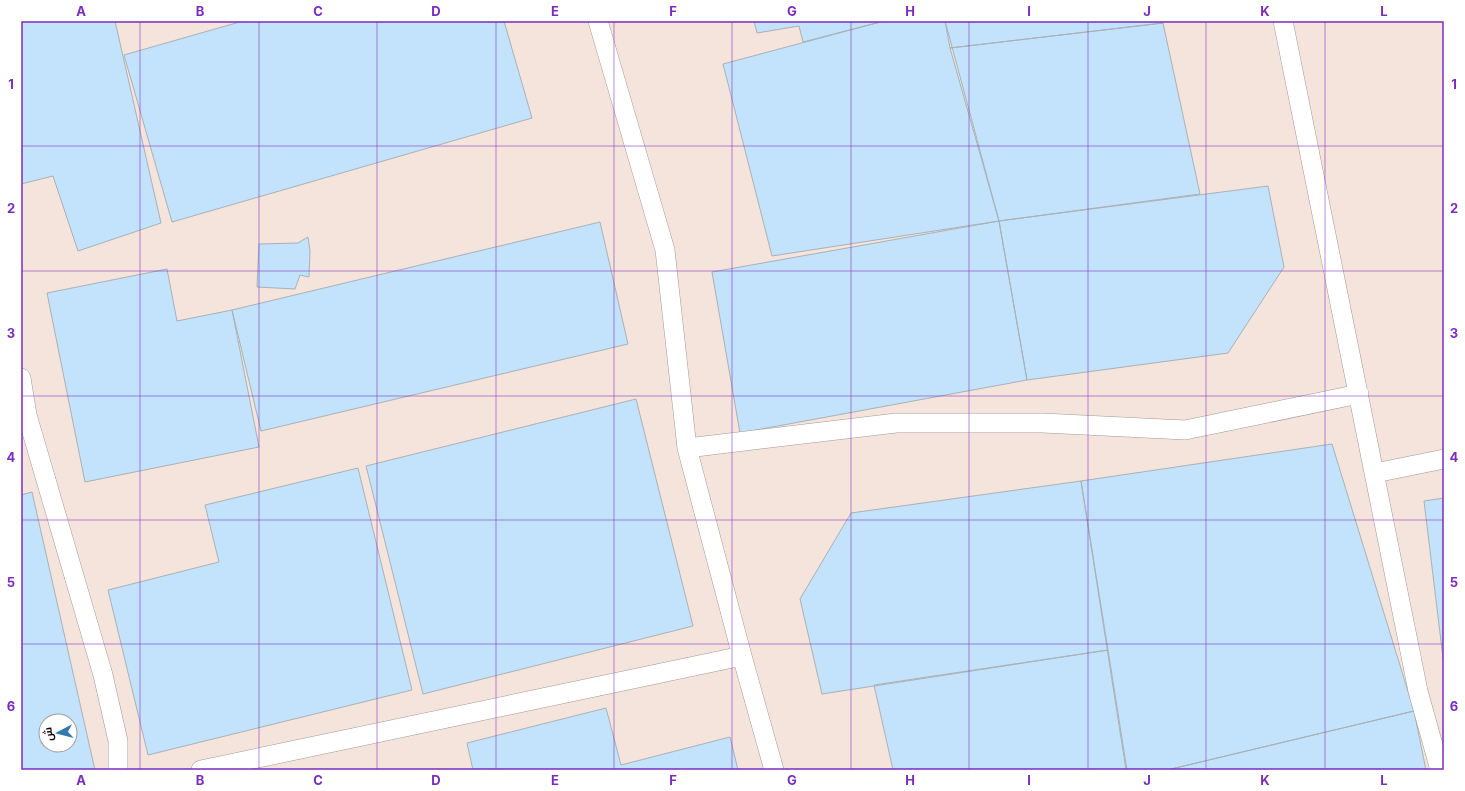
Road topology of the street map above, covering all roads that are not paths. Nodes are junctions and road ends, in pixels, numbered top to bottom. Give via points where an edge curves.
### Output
1 (598, 21) edge
2 (1283, 21) edge
3 (21, 378) edge
4 (1359, 394) junction
5 (687, 448) junction
6 (1444, 458) edge
7 (1375, 472) junction
8 (742, 656) junction
9 (118, 770) edge
10 (201, 770) edge
11 (774, 770) edge
12 (1440, 770) edge

1 - 5 street via 665,250
2 - 4 street
3 - 9 street via 27,415 103,675 118,741
4 - 5 street via 1185,430 1042,423 896,424
4 - 7 street
5 - 8 street
6 - 7 street
7 - 12 street via 1418,691
8 - 10 street
8 - 11 street

